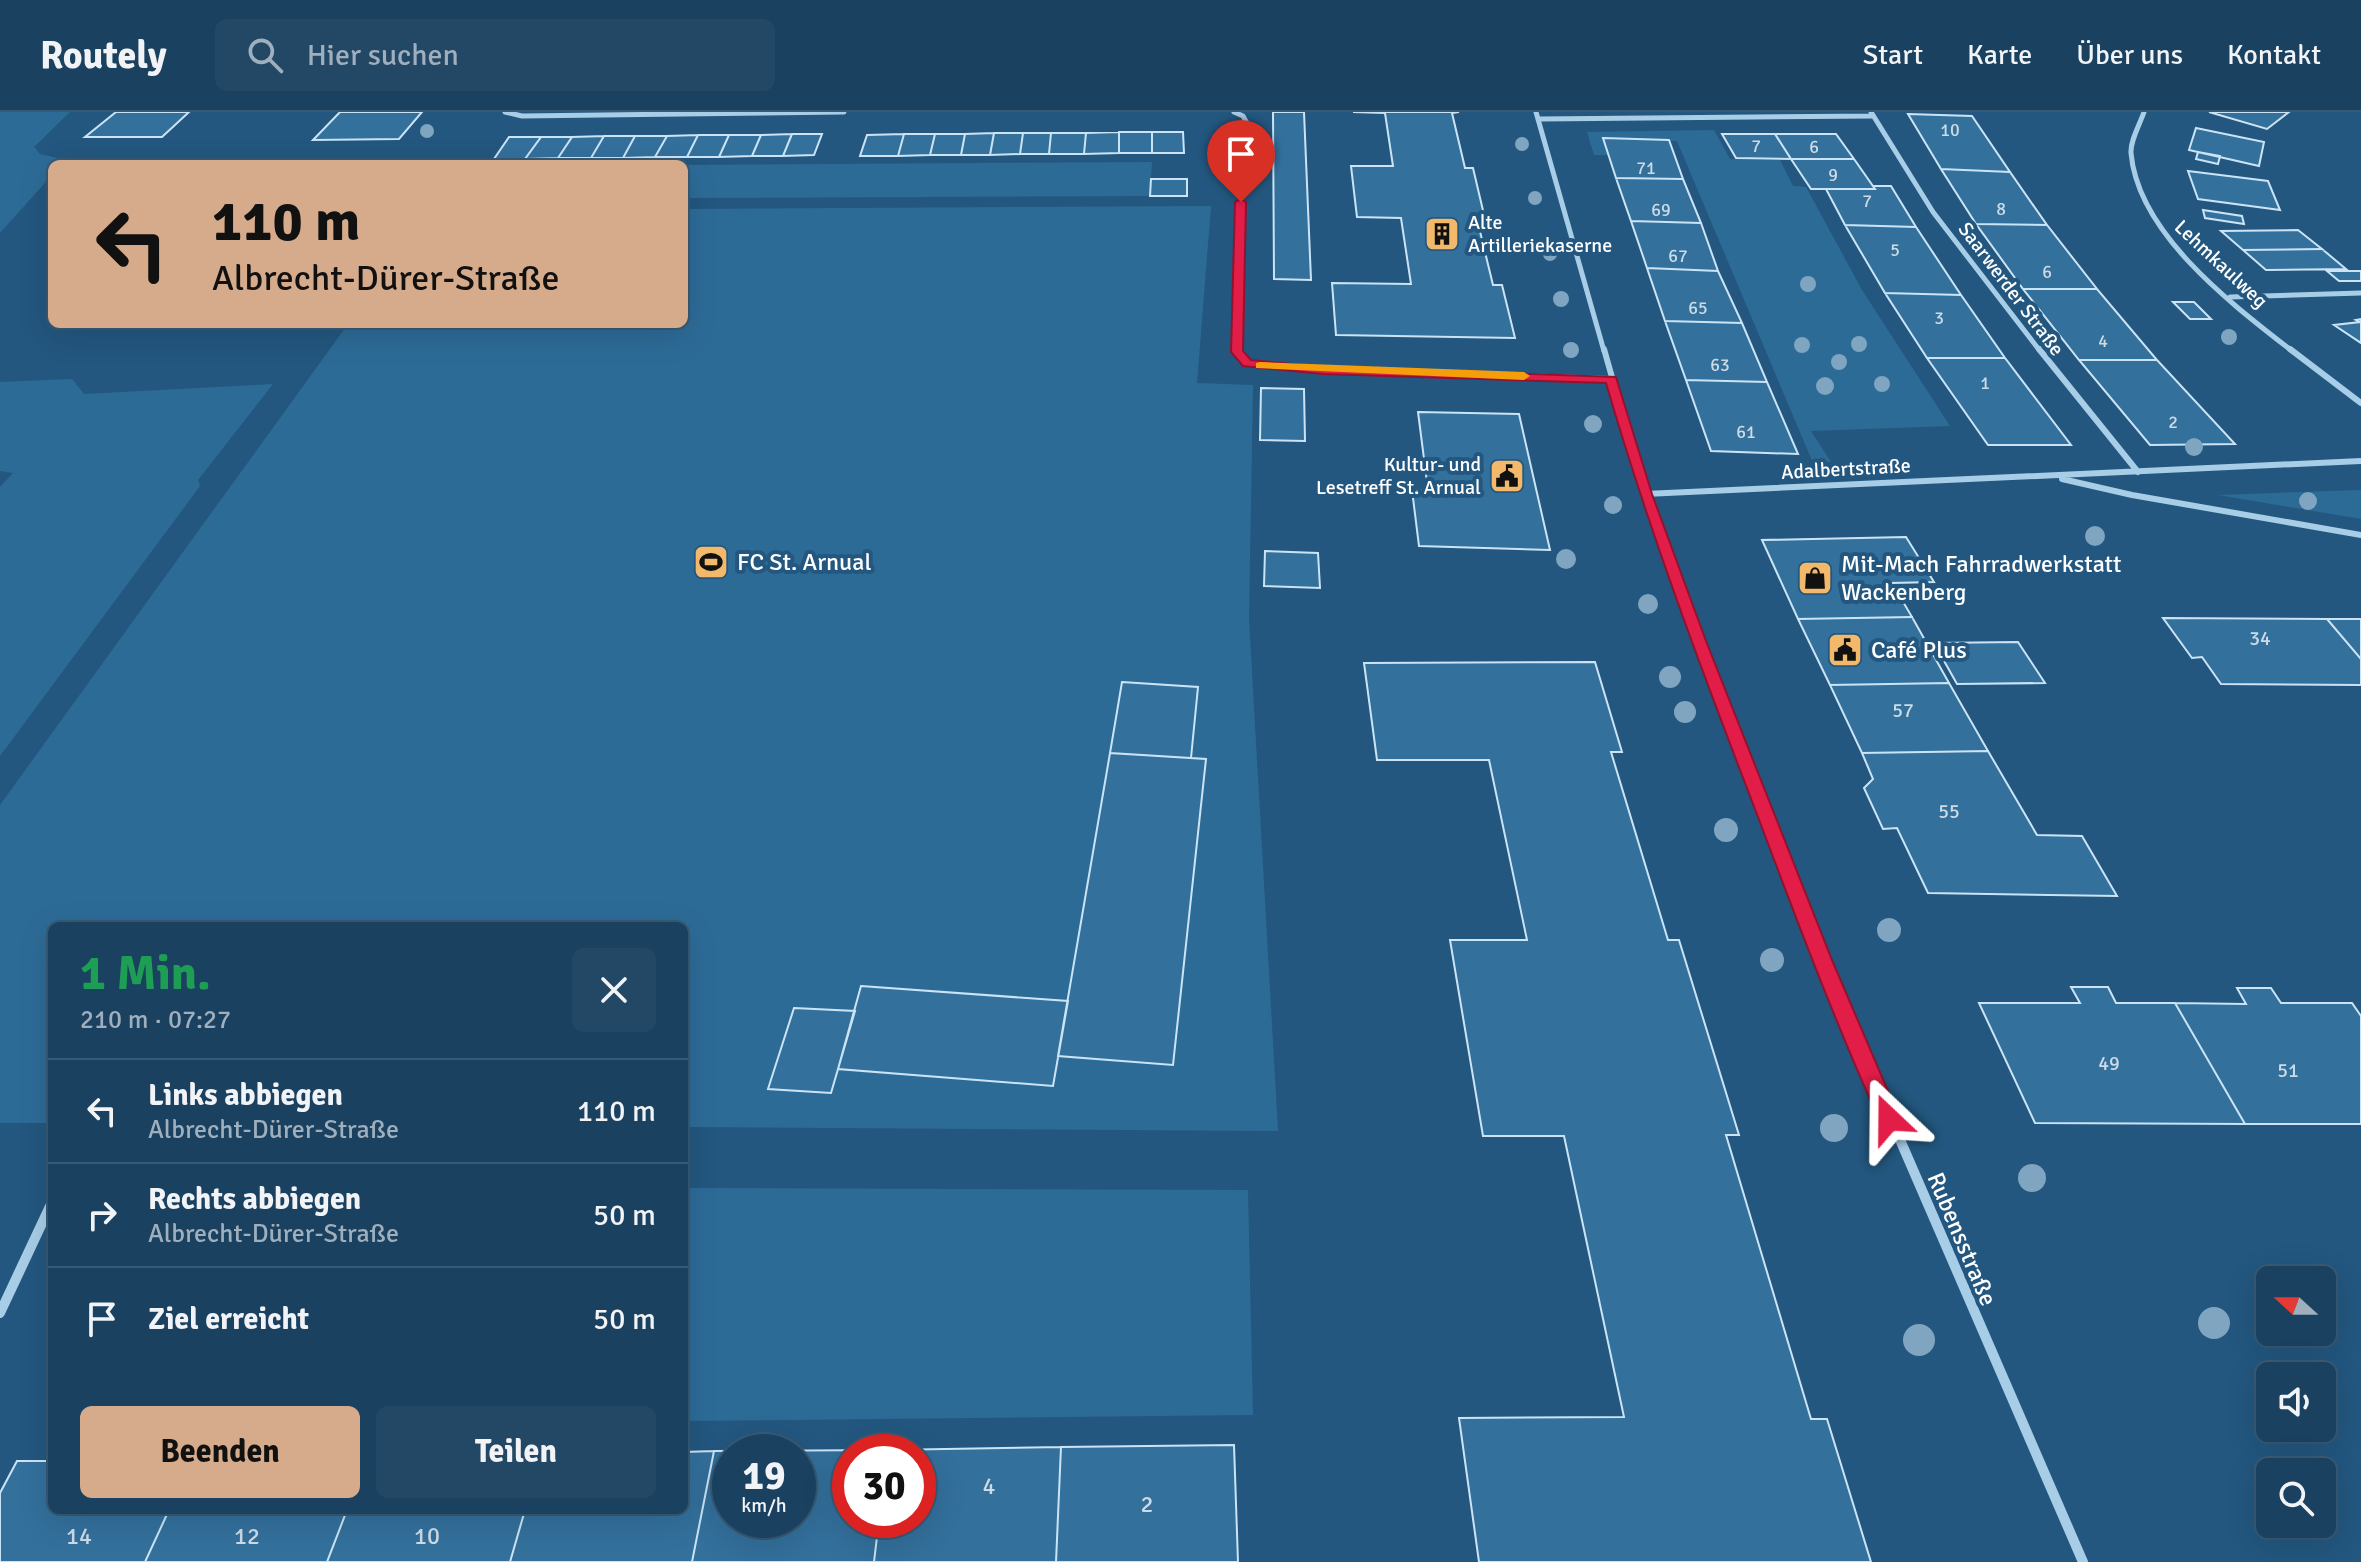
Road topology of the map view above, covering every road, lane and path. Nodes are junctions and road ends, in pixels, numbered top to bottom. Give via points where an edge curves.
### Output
1 (844, 112) edge
2 (1234, 112) edge
3 (1536, 112) edge
4 (2144, 112) edge
5 (505, 113) edge
6 (1871, 114) edge
7 (1540, 119) junction
8 (2361, 293) edge
9 (2229, 297) junction
10 (1612, 379) junction
11 (2361, 403) edge
12 (2361, 461) edge
13 (2138, 472) junction
14 (2049, 476) junction
15 (1645, 494) junction
16 (2361, 535) edge
17 (48, 1211) edge
18 (0, 1313) edge
19 (2083, 1562) edge

1 - 5 street
2 - 10 street via 1248,125 1237,352 1247,363
3 - 7 street, Rubensstraße
4 - 9 street, Lehmkaulweg via 2132,132 2129,151 2132,179 2143,204 2165,237
6 - 7 street
6 - 13 street, Saarwerder Straße via 1985,283
7 - 10 street, Rubensstraße
8 - 9 street
9 - 11 street, Lehmkaulweg
10 - 15 street, Rubensstraße
12 - 13 street, Adalbertstraße
13 - 14 street, Adalbertstraße
14 - 15 street, Adalbertstraße
14 - 16 street, Adalbertstraße
15 - 19 street, Rubensstraße via 1822,960
17 - 18 street

